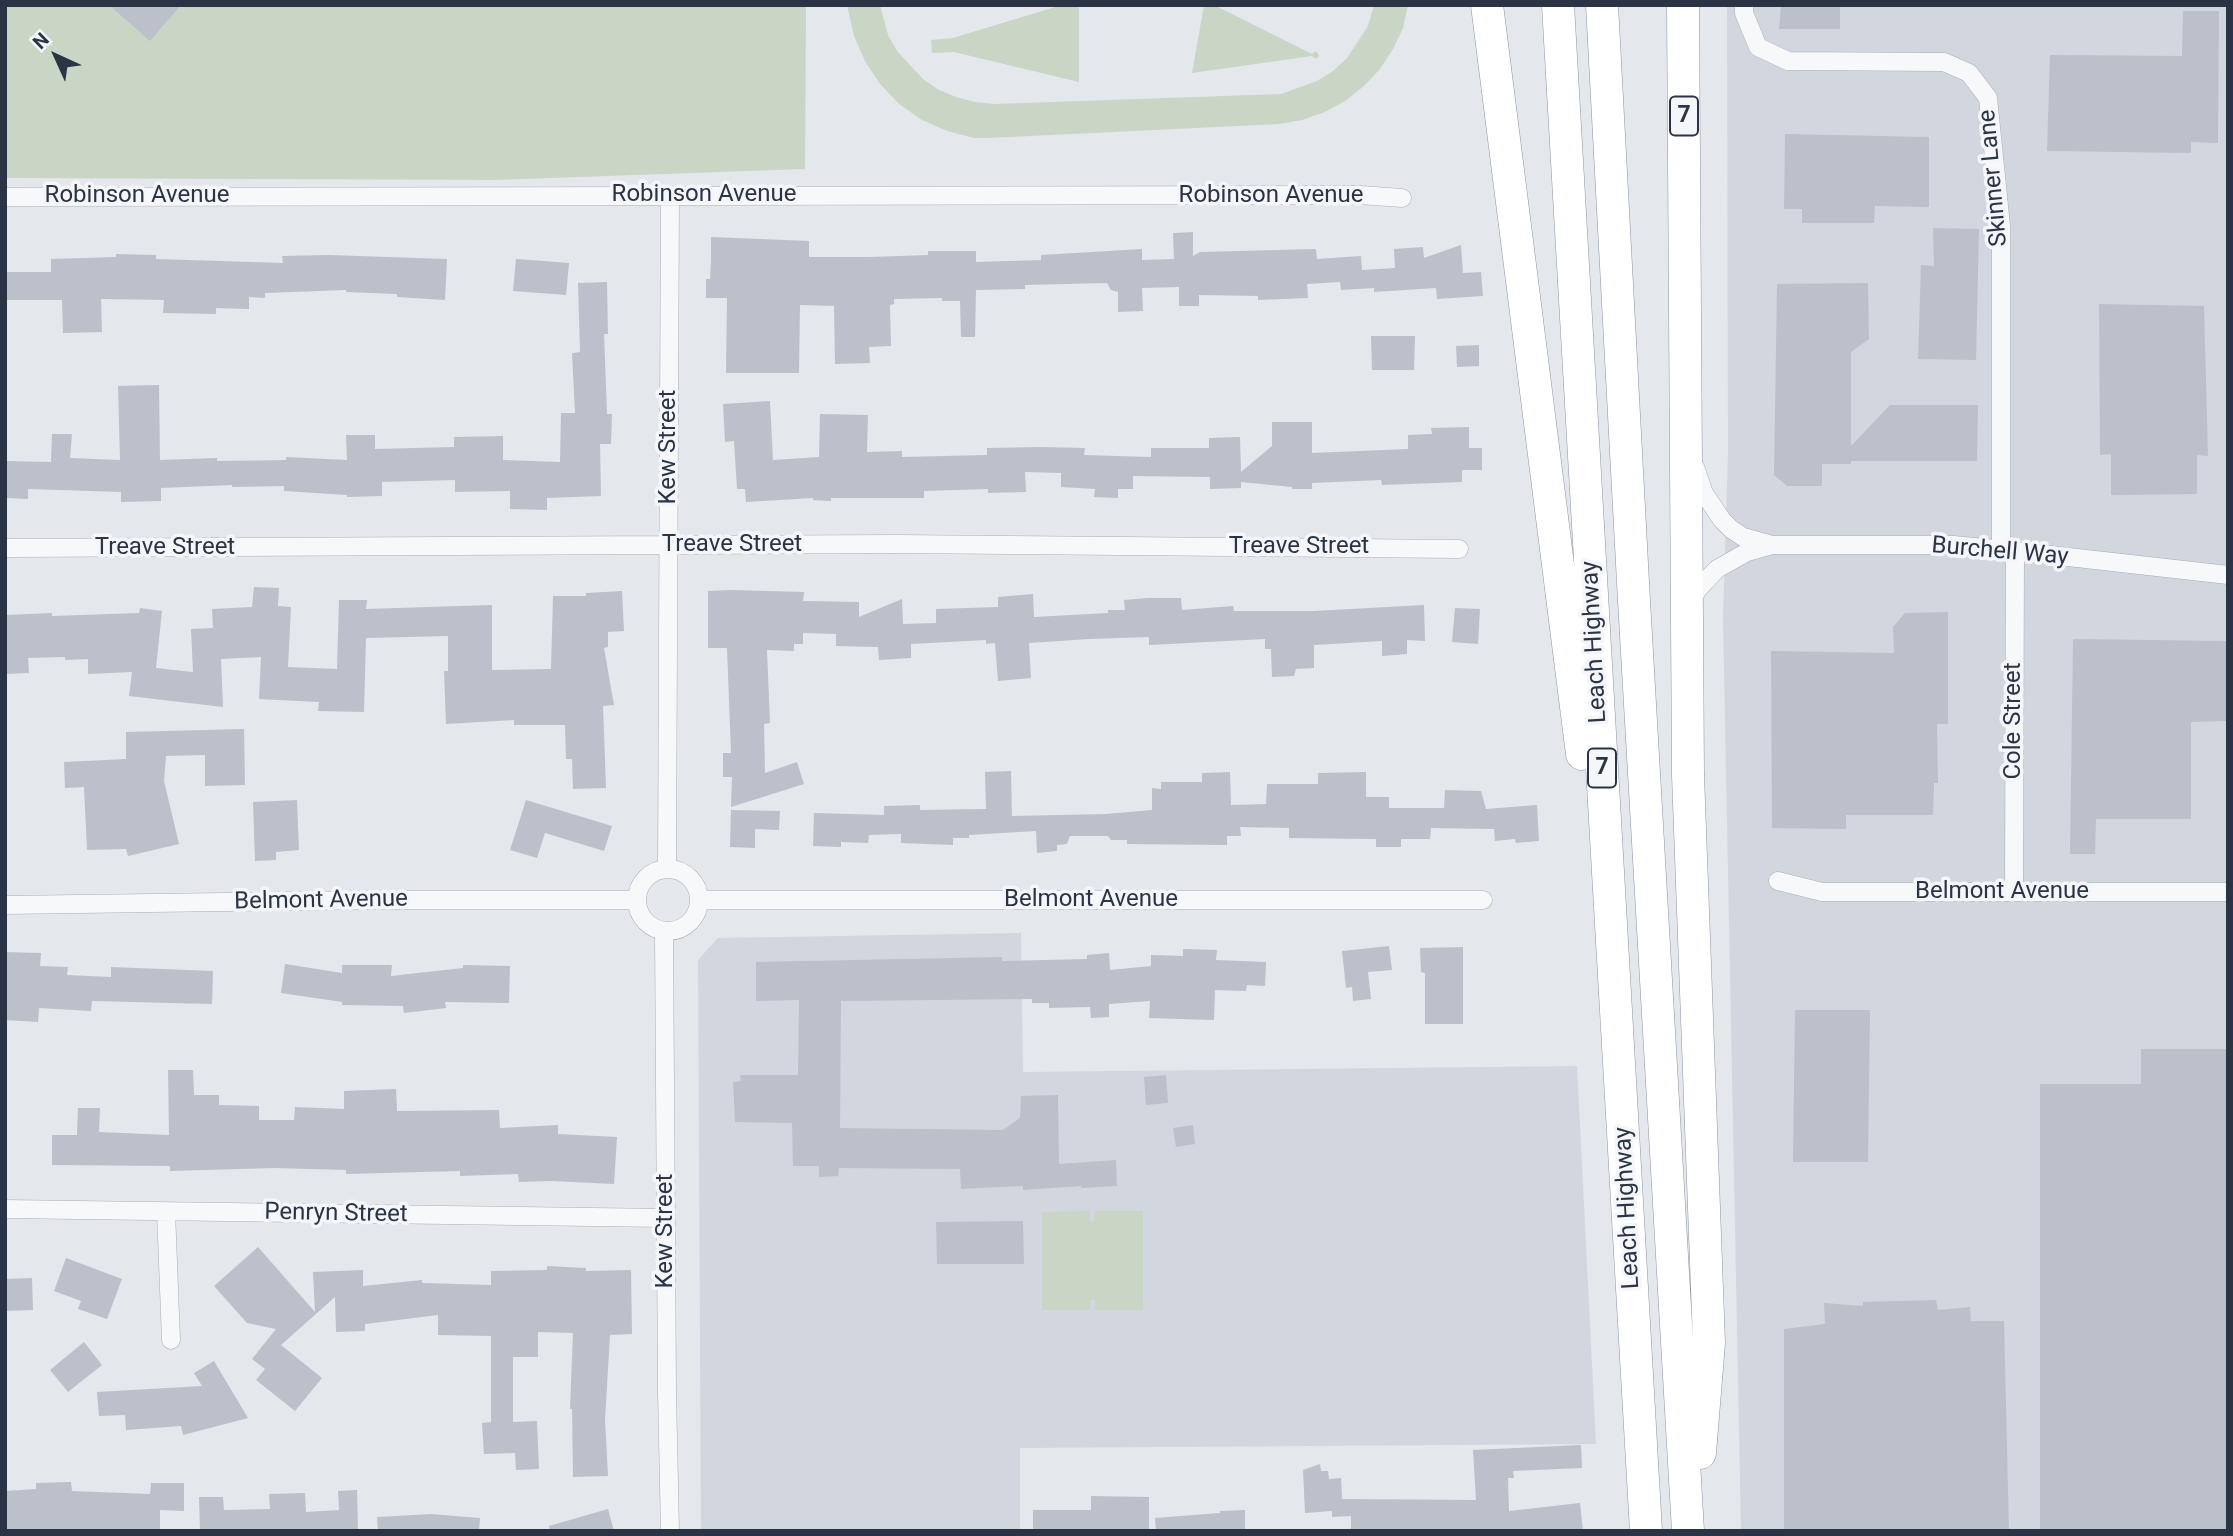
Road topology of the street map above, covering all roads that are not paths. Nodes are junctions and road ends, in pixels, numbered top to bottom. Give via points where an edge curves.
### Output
1 (1486, 5) edge
2 (1558, 5) edge
3 (1602, 5) edge
4 (1683, 5) edge
5 (1744, 5) edge
6 (670, 195) junction
7 (5, 197) edge
8 (1402, 198) dead end
9 (1686, 440) junction
10 (1772, 545) junction
11 (668, 546) junction
12 (5, 548) edge
13 (1460, 549) dead end
14 (2008, 550) junction
15 (2228, 575) edge
16 (1687, 607) junction
17 (667, 868) junction
18 (1778, 881) dead end
19 (2014, 892) junction
20 (2228, 892) edge
21 (637, 900) junction
22 (700, 900) junction
23 (1483, 900) dead end
24 (5, 905) edge
25 (664, 931) junction
26 (1615, 1009) junction
27 (5, 1209) edge
28 (166, 1211) junction
29 (666, 1218) junction
30 (171, 1340) dead end
31 (670, 1531) edge
32 (1646, 1531) edge
33 (1688, 1531) edge
34 (1693, 1531) edge

1 - 26 highway
2 - 26 highway, Leach Highway / 7
3 - 33 highway, Leach Highway / 7
4 - 9 highway, 7
5 - 14 street, Skinner Lane via 1758,47 1788,61 1944,62 1969,73 1988,98 2001,226
6 - 7 street, Robinson Avenue
6 - 8 street, Robinson Avenue
6 - 11 street, Kew Street
9 - 10 street, Burchell Way via 1704,493 1722,520 1743,537
9 - 16 highway, 7
10 - 14 street, Burchell Way via 1952,545
10 - 16 street, Burchell Way via 1717,569
11 - 12 street, Treave Street
11 - 13 street, Treave Street
11 - 17 street, Kew Street
14 - 15 street, Burchell Way
14 - 19 street, Cole Street
16 - 34 highway, 7 via 1688,775 1709,1343
17 - 21 street via 642,882
17 - 22 street via 687,874
18 - 19 street, Belmont Avenue via 1822,892
19 - 20 street, Belmont Avenue
21 - 24 street, Belmont Avenue
21 - 25 street via 648,924
22 - 23 street, Belmont Avenue
22 - 25 street via 693,920 675,931
25 - 29 street, Kew Street
26 - 32 highway, Leach Highway / 7
27 - 28 street, Penryn Street
28 - 29 street, Penryn Street
28 - 30 street
29 - 31 street, Kew Street

